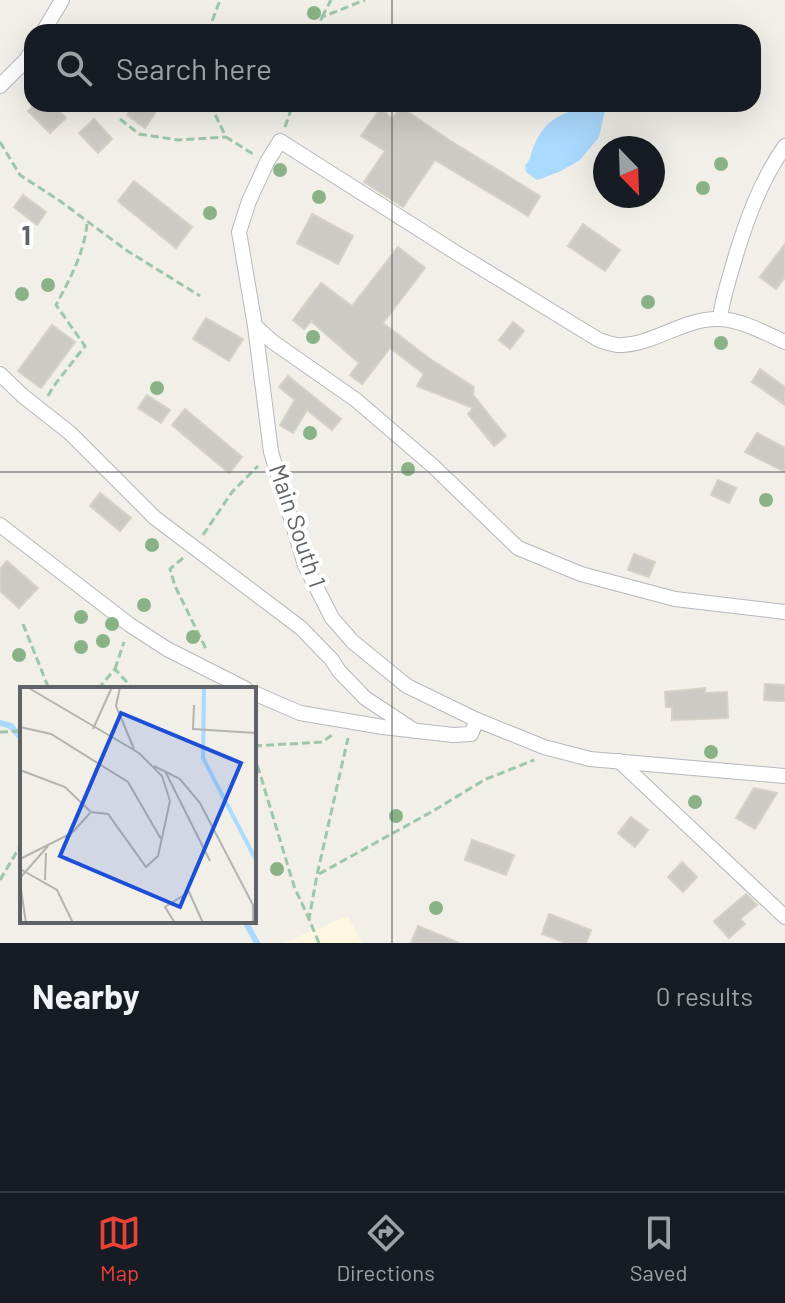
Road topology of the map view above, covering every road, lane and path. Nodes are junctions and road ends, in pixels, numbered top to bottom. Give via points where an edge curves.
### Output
1 (62, 0) edge
2 (220, 0) edge
3 (331, 0) edge
4 (365, 0) edge
5 (322, 17) junction
6 (48, 24) edge
7 (211, 24) edge
8 (320, 24) edge
9 (24, 62) edge
10 (0, 86) edge
11 (214, 112) edge
12 (290, 112) edge
13 (120, 119) dead end
14 (226, 137) junction
15 (280, 141) junction
16 (0, 142) edge
17 (785, 146) edge
18 (267, 162) junction
19 (87, 222) junction
20 (200, 296) dead end
21 (720, 319) junction
22 (255, 326) junction
23 (785, 342) edge
24 (0, 374) edge
25 (41, 410) junction
26 (0, 525) edge
27 (785, 612) edge
28 (23, 624) dead end
29 (130, 625) junction
30 (115, 669) junction
31 (48, 687) edge
32 (100, 687) edge
33 (131, 687) edge
34 (242, 687) edge
35 (256, 694) edge
36 (477, 720) junction
37 (352, 722) junction
38 (20, 731) edge
39 (415, 731) junction
40 (0, 732) edge
41 (256, 746) edge
42 (544, 747) junction
43 (256, 761) edge
44 (619, 761) junction
45 (785, 776) edge
46 (20, 846) edge
47 (317, 875) junction
48 (0, 880) edge
49 (785, 917) edge
50 (309, 919) junction
51 (319, 943) edge

1 - 6 street
2 - 7 path
3 - 5 path
4 - 5 path
5 - 8 path
9 - 10 street
11 - 14 path
12 - 15 path
13 - 14 path via 139,134 178,140
14 - 18 path
15 - 18 street, Main South 1
15 - 21 street via 599,340 621,346
16 - 19 path via 20,175
17 - 21 street via 747,219
18 - 22 street, Main South 1 via 239,232
19 - 20 path
19 - 25 path via 85,241 56,305 85,346
21 - 23 street
22 - 27 street via 367,410 518,548 581,574 675,599
22 - 36 street, Main South 1 via 271,452 305,565 332,618 407,686
24 - 25 street
25 - 39 street via 155,518 301,628 365,698
26 - 29 street
28 - 31 path
29 - 30 path
29 - 34 street
30 - 32 path
30 - 33 path
35 - 37 street via 300,713
36 - 39 street via 471,734
36 - 42 street, Main South 1
37 - 39 street
37 - 41 path via 322,742
37 - 47 path
38 - 40 path
42 - 44 street, Main South 1
42 - 47 path via 534,761 484,780
43 - 50 path
44 - 45 street, Main South 1
44 - 49 street
46 - 48 path
47 - 50 path
50 - 51 path

